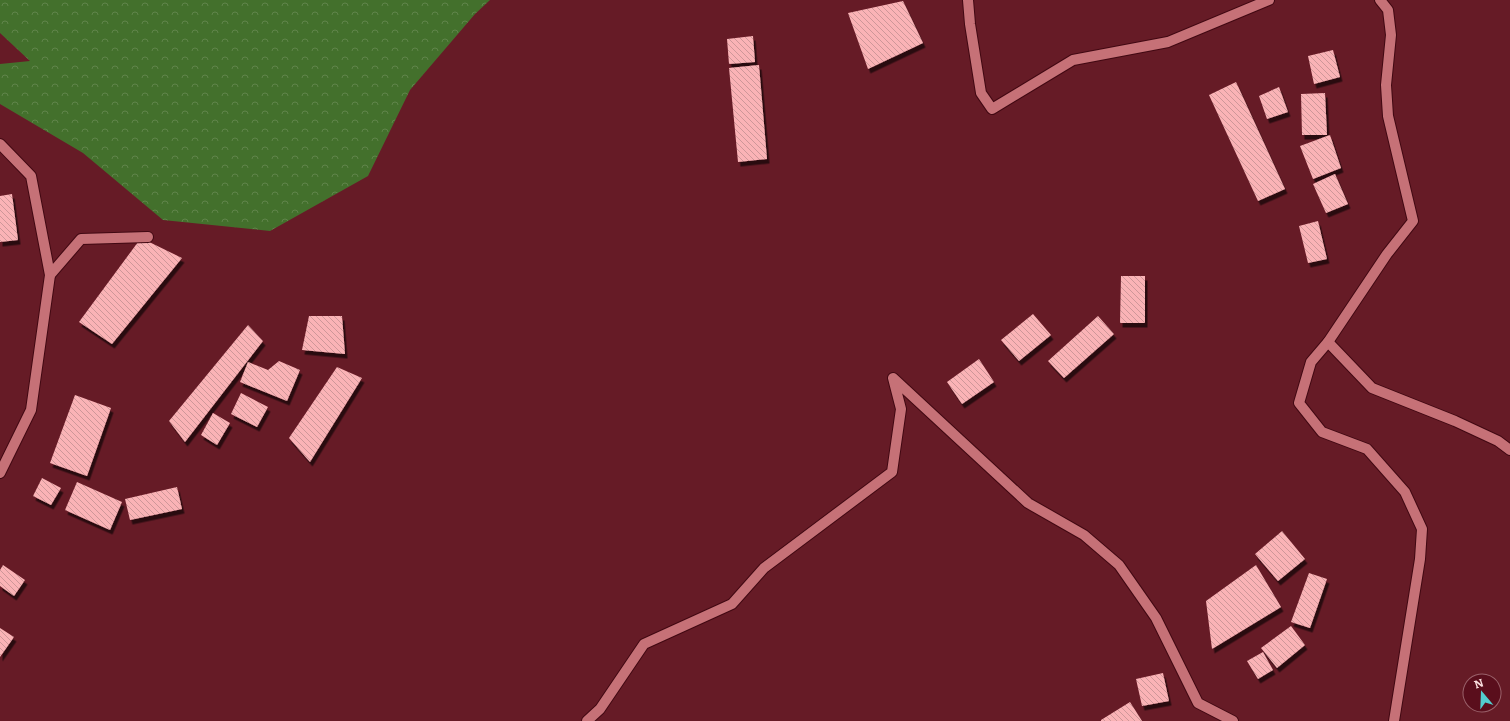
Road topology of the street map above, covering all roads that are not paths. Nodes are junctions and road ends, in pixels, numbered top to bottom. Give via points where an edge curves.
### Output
1 (968, 0) edge
2 (1270, 0) edge
3 (1380, 0) edge
4 (0, 144) edge
5 (148, 237) dead end
6 (50, 275) junction
7 (1328, 342) junction
8 (1510, 450) edge
9 (0, 474) edge
10 (587, 721) edge
11 (1233, 721) edge
12 (1394, 721) edge

1 - 2 street via 980,92 992,109 1073,60 1168,42
3 - 7 street via 1388,10 1391,35 1386,85 1388,116 1414,221 1387,254
4 - 6 street via 31,176
5 - 6 street via 81,239
6 - 9 street via 31,410
7 - 8 street via 1372,388 1455,421 1498,441
7 - 12 street via 1312,362 1299,403 1322,432 1367,449 1405,492 1422,529 1420,559
10 - 11 street via 600,709 644,644 732,604 764,568 892,472 901,409 893,378 1028,503 1084,535 1120,565 1156,618 1198,703

